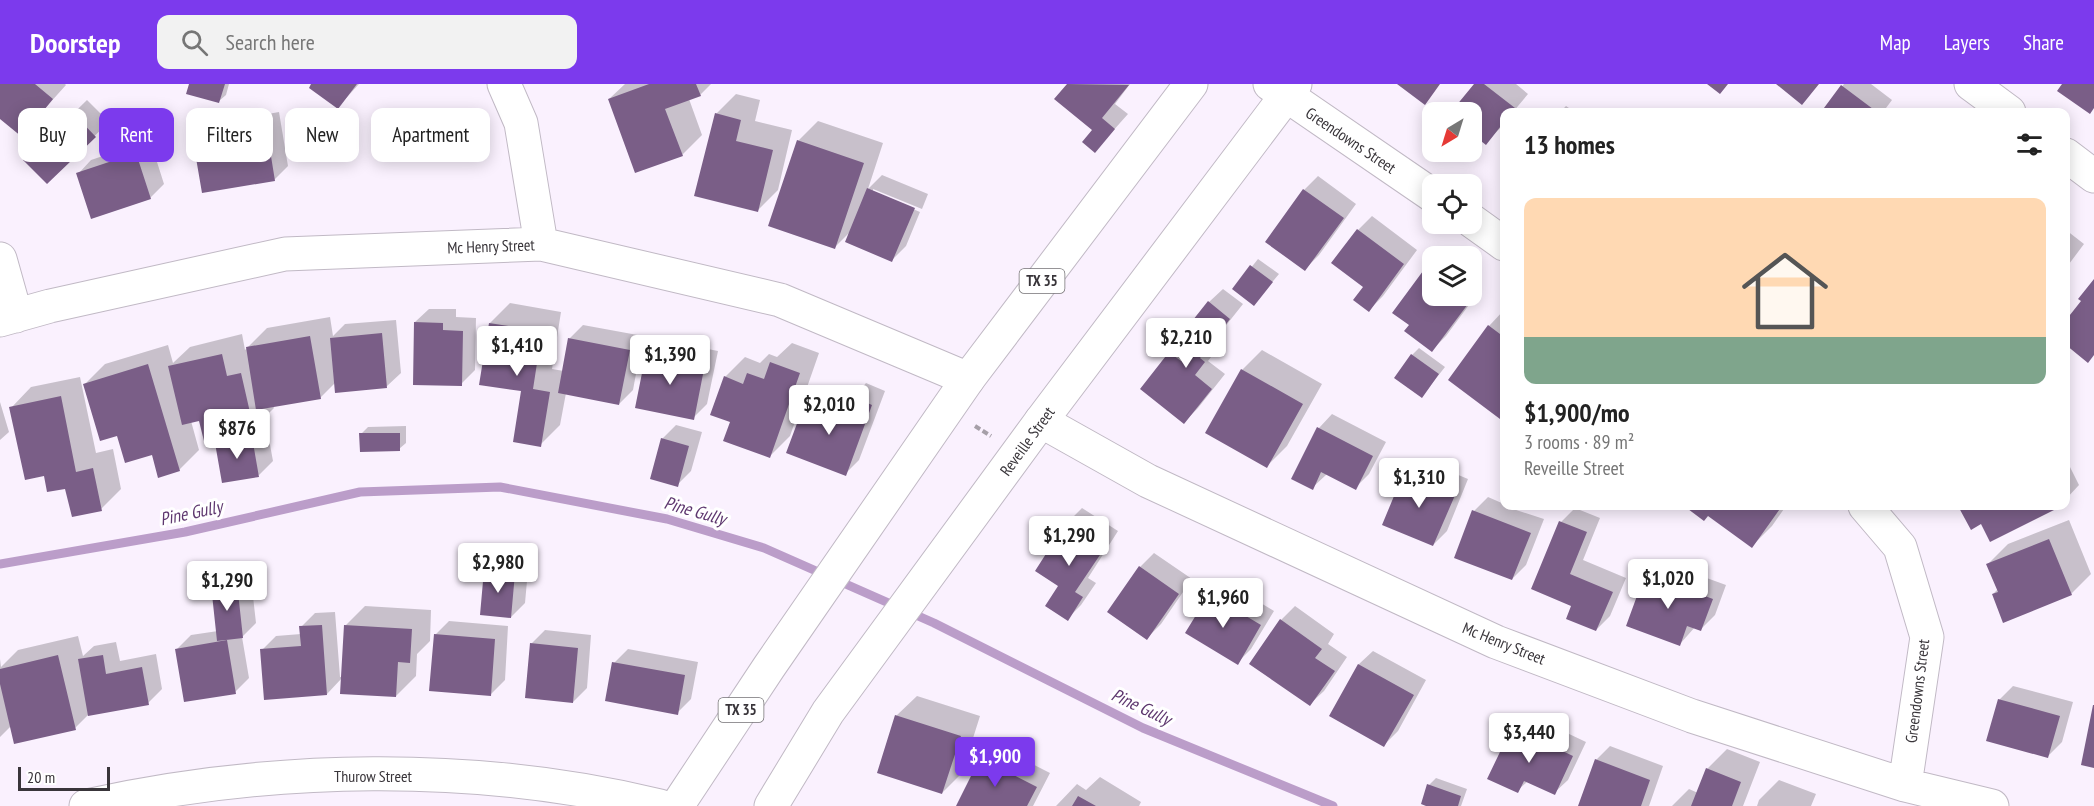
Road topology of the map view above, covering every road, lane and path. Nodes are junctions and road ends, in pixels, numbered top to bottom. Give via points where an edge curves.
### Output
1 (504, 84) edge
2 (1191, 84) edge
3 (1971, 84) edge
4 (1284, 88) edge
5 (2004, 108) edge
6 (2070, 157) edge
7 (2094, 176) edge
8 (1422, 188) edge
9 (1482, 228) edge
10 (1500, 241) edge
11 (540, 244) junction
12 (0, 259) edge
13 (8, 318) edge
14 (968, 379) junction
15 (947, 410) junction
16 (1041, 421) junction
17 (1018, 452) junction
18 (1868, 510) edge
19 (1905, 784) junction
20 (86, 806) edge
21 (660, 806) edge
22 (678, 806) edge
23 (771, 806) edge
24 (1992, 806) edge

1 - 11 street via 521,123
2 - 14 street, TX 35
3 - 5 street
4 - 8 street, Greendowns Street
4 - 16 street, Reveille Street
6 - 7 street
9 - 10 street
11 - 13 street, Mc Henry Street via 285,254
11 - 14 street, Mc Henry Street via 780,300
12 - 13 street
14 - 15 street, TX 35
15 - 17 path
15 - 22 street, TX 35
16 - 17 street, Reveille Street
16 - 19 street, Mc Henry Street via 1148,481 1496,642 1692,716
17 - 23 street, Reveille Street via 828,712
18 - 19 street, Greendowns Street via 1900,547 1927,637
19 - 24 street, Mc Henry Street
20 - 21 street, Thurow Street via 190,787 354,774 552,784

